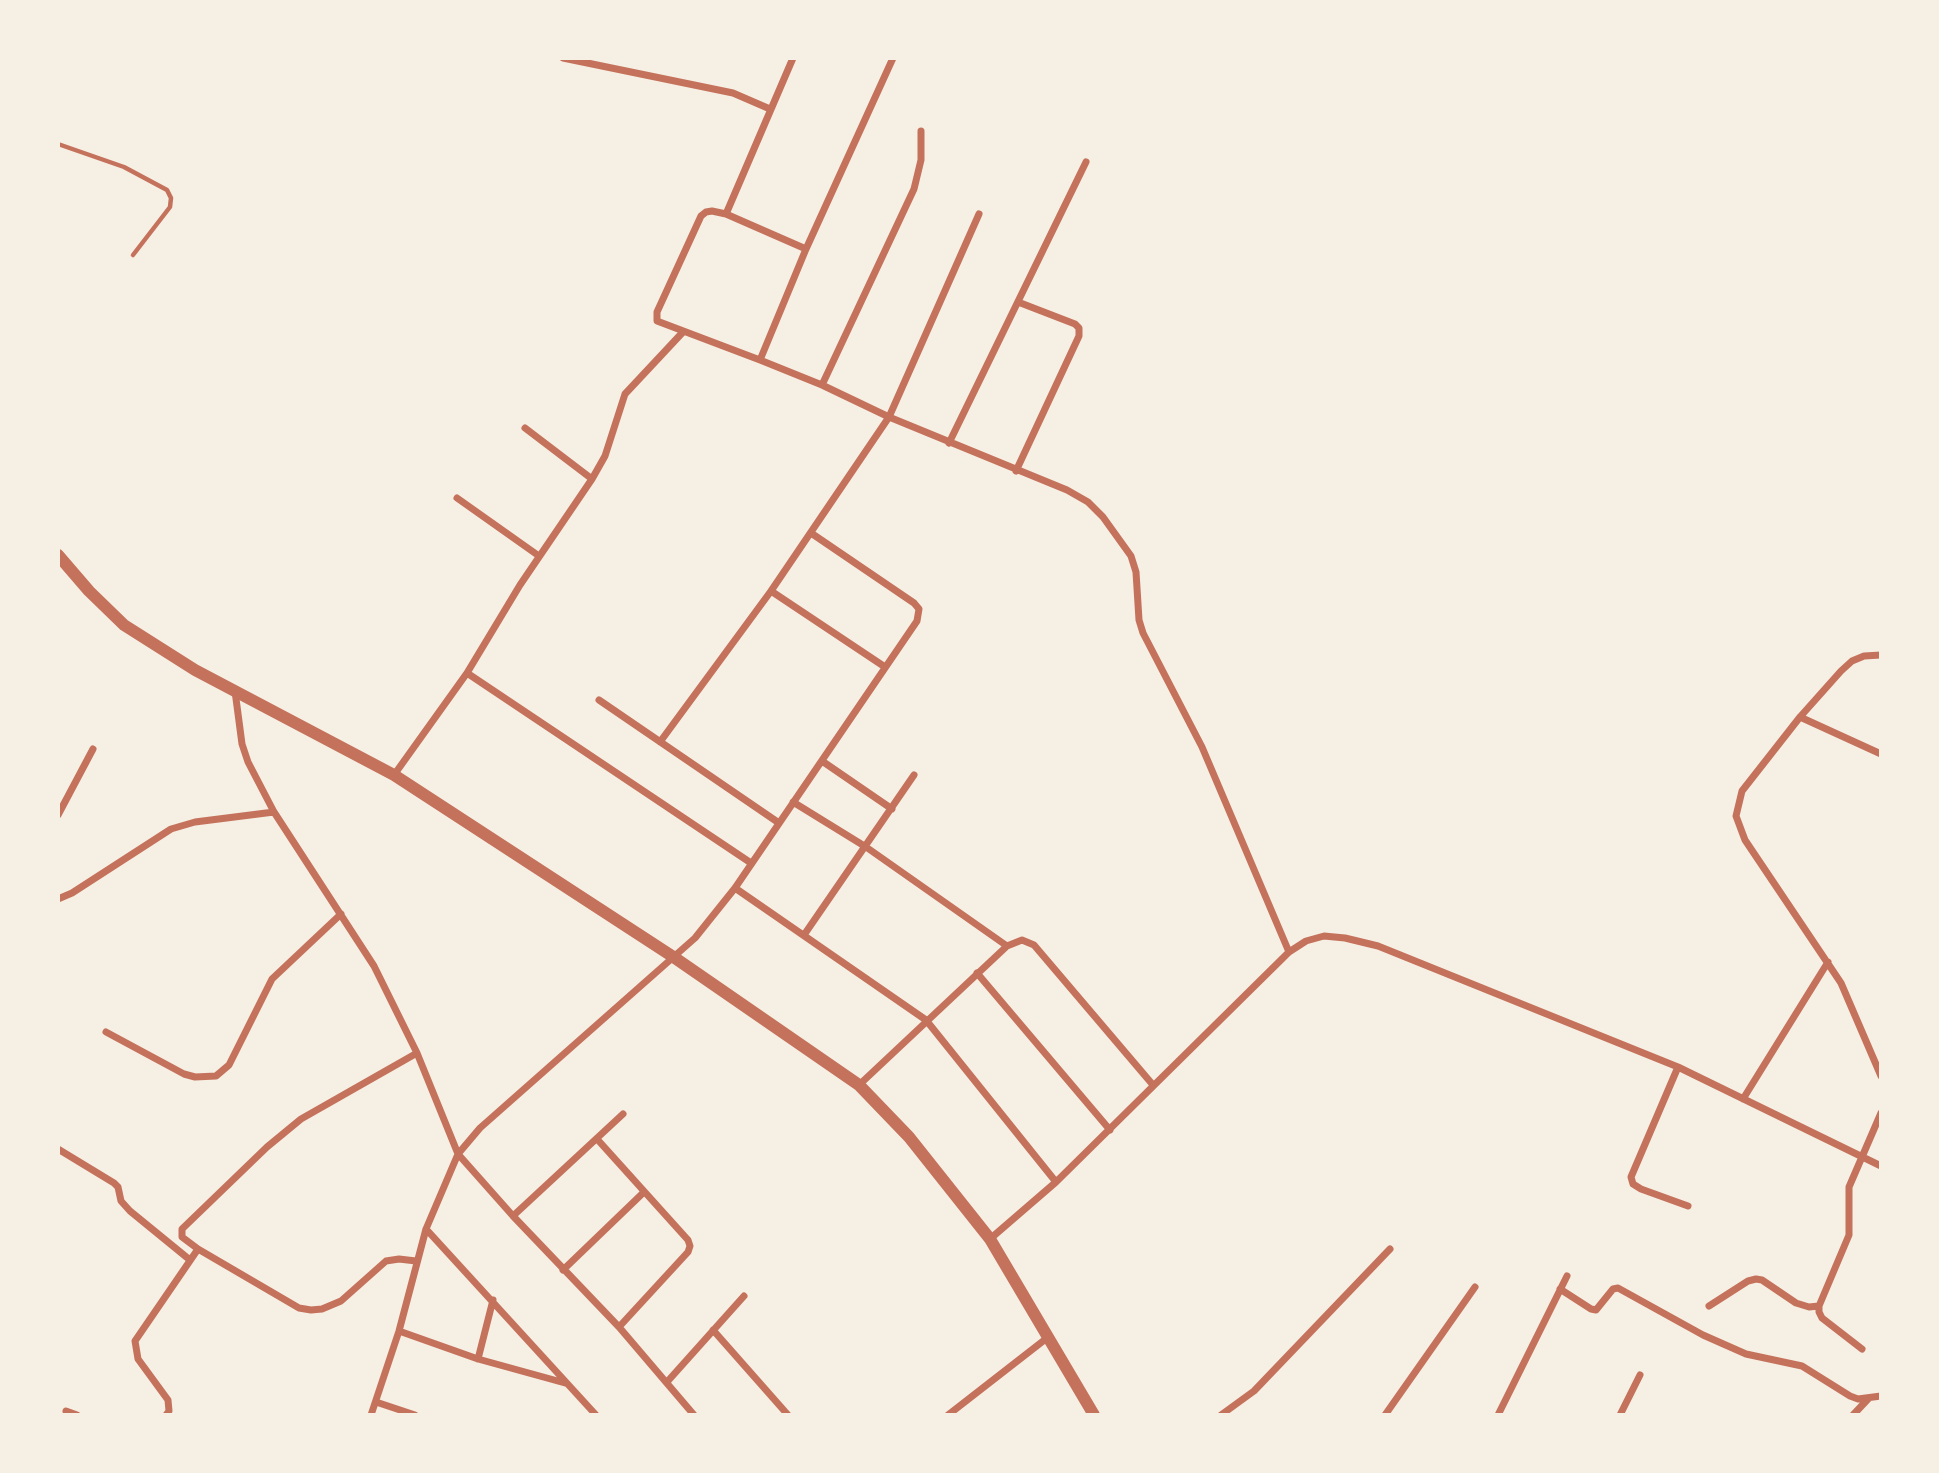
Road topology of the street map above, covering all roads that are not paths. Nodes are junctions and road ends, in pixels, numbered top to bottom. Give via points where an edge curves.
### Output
1 (563, 58) edge
2 (793, 58) edge
3 (894, 58) edge
4 (769, 109) junction
5 (920, 131) dead end
6 (58, 144) edge
7 (1086, 162) dead end
8 (726, 214) junction
9 (979, 214) dead end
10 (806, 249) junction
11 (133, 255) dead end
12 (1018, 302) junction
13 (683, 332) junction
14 (760, 360) junction
15 (822, 385) junction
16 (889, 417) junction
17 (525, 428) dead end
18 (949, 443) junction
19 (1017, 471) junction
20 (592, 478) junction
21 (457, 498) dead end
22 (811, 533) junction
23 (58, 555) edge
24 (539, 556) junction
25 (771, 591) junction
26 (1881, 655) edge
27 (885, 667) junction
28 (467, 673) junction
29 (235, 691) junction
30 (599, 701) dead end
31 (1800, 717) junction
32 (660, 742) junction
33 (93, 749) dead end
34 (1881, 754) edge
35 (822, 761) junction
36 (394, 775) junction
37 (914, 775) dead end
38 (793, 802) junction
39 (892, 809) junction
40 (274, 812) junction
41 (58, 815) edge
42 (779, 823) junction
43 (866, 847) junction
44 (751, 863) junction
45 (735, 888) junction
46 (58, 899) edge
47 (341, 914) junction
48 (804, 935) junction
49 (1007, 946) junction
50 (1289, 952) junction
51 (675, 958) junction
52 (1828, 962) junction
53 (977, 973) junction
54 (926, 1020) junction
55 (106, 1032) dead end
56 (417, 1053) junction
57 (1678, 1067) junction
58 (1881, 1076) edge
59 (859, 1084) junction
60 (1153, 1085) junction
61 (1743, 1099) junction
62 (1881, 1113) edge
63 (623, 1114) dead end
64 (1110, 1130) junction
65 (597, 1139) junction
66 (58, 1149) edge
67 (458, 1154) junction
68 (1861, 1156) junction
69 (1881, 1167) edge
70 (1056, 1182) junction
71 (645, 1192) junction
72 (1688, 1206) dead end
73 (513, 1216) junction
74 (426, 1229) junction
75 (990, 1239) junction
76 (198, 1249) junction
77 (1390, 1249) dead end
78 (190, 1260) junction
79 (416, 1261) junction
80 (563, 1270) junction
81 (1567, 1276) dead end
82 (1475, 1287) dead end
83 (1560, 1289) junction
84 (744, 1296) dead end
85 (493, 1300) junction
86 (1709, 1306) dead end
87 (1819, 1306) junction
88 (620, 1327) junction
89 (713, 1330) junction
90 (399, 1331) junction
91 (1047, 1338) junction
92 (1861, 1349) dead end
93 (478, 1359) junction
94 (1640, 1375) dead end
95 (667, 1382) junction
96 (566, 1383) junction
97 (1881, 1396) edge
98 (1869, 1398) junction
99 (376, 1402) junction
100 (66, 1410) dead end
101 (76, 1415) edge
102 (166, 1415) edge
103 (371, 1415) edge
104 (415, 1415) edge
105 (596, 1415) edge
106 (694, 1415) edge
107 (788, 1415) edge
108 (948, 1415) edge
109 (1094, 1415) edge
110 (1221, 1415) edge
111 (1385, 1415) edge
112 (1498, 1415) edge
113 (1620, 1415) edge
114 (1853, 1415) edge

1 - 4 street via 733,93
2 - 4 street
3 - 10 street
4 - 8 street
5 - 15 street via 915,189
6 - 11 lane via 124,166 167,190 170,206
7 - 12 street
8 - 10 street
8 - 13 street via 712,211 701,216 657,312 657,321
9 - 16 street
10 - 14 street
12 - 18 street
12 - 19 street via 1075,324 1079,336
13 - 14 street
13 - 20 street via 625,394 605,456
14 - 15 street
15 - 16 street
16 - 18 street
16 - 22 street
17 - 20 street
18 - 19 street
19 - 50 street via 1088,502 1131,556 1143,633 1202,747
20 - 24 street
21 - 24 street
22 - 25 street
22 - 27 street via 919,609 917,621
23 - 29 street via 124,625
24 - 28 street
25 - 27 street
25 - 32 street
26 - 31 street via 1852,661
27 - 35 street
28 - 36 street
28 - 44 street
29 - 36 street
29 - 40 street via 242,744
30 - 32 street
31 - 34 street
31 - 52 street via 1742,792 1736,816 1745,840
32 - 42 street
33 - 41 street
35 - 38 street
35 - 39 street
36 - 51 street
37 - 39 street
38 - 42 street
38 - 43 street
39 - 43 street
40 - 46 street via 171,829
40 - 47 street
42 - 44 street
43 - 48 street
43 - 49 street
44 - 45 street
45 - 48 street
45 - 51 street
47 - 55 street via 272,979 229,1065 216,1076 184,1074
47 - 56 street via 374,966
48 - 54 street
49 - 53 street
49 - 60 street via 1022,940 1034,945
50 - 57 street via 1324,936 1378,946
50 - 60 street
51 - 59 street
51 - 67 street via 480,1128
52 - 58 street
52 - 61 street
53 - 54 street
53 - 64 street
54 - 59 street
54 - 70 street
56 - 67 street
56 - 76 street via 301,1119 267,1146 183,1229 183,1237
57 - 61 street
57 - 72 street via 1631,1177 1641,1189
59 - 75 street via 909,1137
60 - 64 street
61 - 68 street
62 - 68 street
63 - 65 street
64 - 70 street
65 - 71 street
65 - 73 street
66 - 78 street via 114,1183 130,1211
67 - 73 street
67 - 74 street
68 - 69 street
68 - 87 street via 1848,1196 1849,1235
70 - 75 street
71 - 80 street
71 - 88 street via 690,1246
73 - 80 street
74 - 79 street
74 - 85 street
75 - 91 street
76 - 78 street
76 - 79 street via 299,1308 311,1310 341,1301 386,1261
77 - 110 street via 1254,1391
78 - 102 street via 135,1341 138,1359 168,1400
79 - 90 street
80 - 88 street
81 - 83 street
82 - 111 street
83 - 98 street via 1596,1310 1618,1289 1726,1346 1802,1366 1850,1396
83 - 112 street
84 - 89 street
85 - 93 street
85 - 96 street
86 - 87 street via 1756,1279 1802,1306
87 - 92 street via 1822,1318
88 - 95 street
89 - 95 street
89 - 107 street
90 - 93 street
90 - 99 street
91 - 108 street
91 - 109 street
93 - 96 street
94 - 113 street
95 - 106 street
96 - 105 street
97 - 98 street
98 - 114 street
99 - 103 street
99 - 104 street
100 - 101 street

